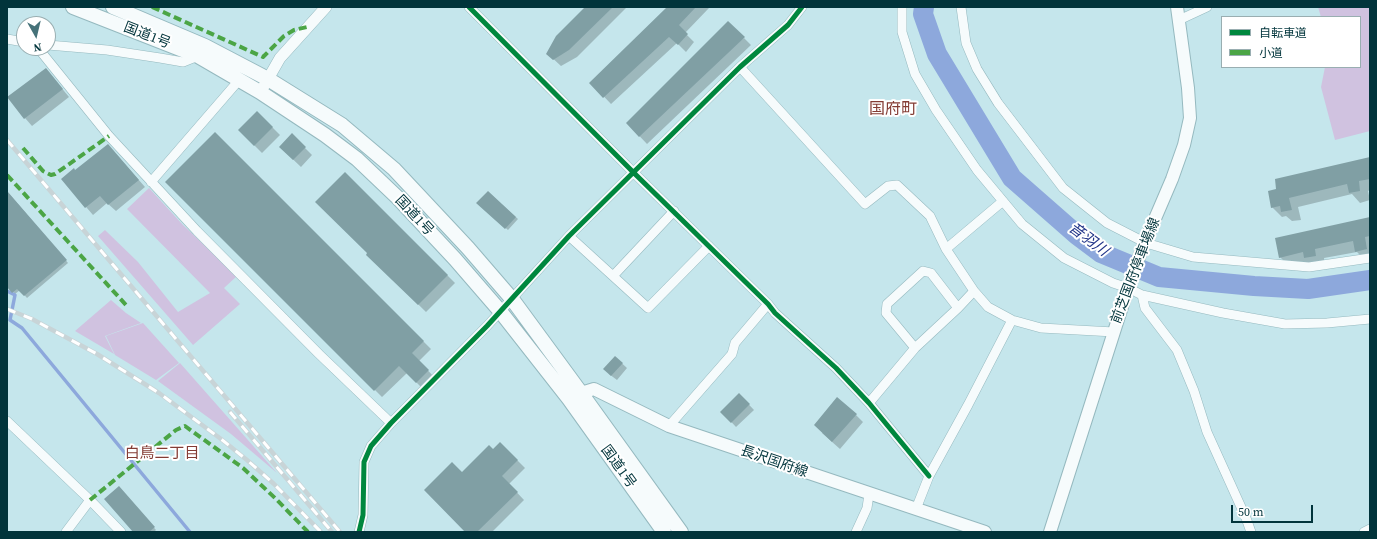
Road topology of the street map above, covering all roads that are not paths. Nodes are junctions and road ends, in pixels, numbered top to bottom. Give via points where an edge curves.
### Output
1 (73, 7) edge
2 (113, 7) edge
3 (326, 7) edge
4 (469, 7) edge
5 (802, 7) edge
6 (902, 7) edge
7 (961, 7) edge
8 (1177, 7) edge
9 (1207, 7) edge
10 (1179, 20) junction
11 (56, 46) edge
12 (44, 56) edge
13 (198, 56) junction
14 (740, 68) junction
15 (240, 79) junction
16 (268, 79) junction
17 (260, 92) junction
18 (634, 173) junction
19 (151, 182) junction
20 (1003, 201) junction
21 (674, 211) junction
22 (569, 236) junction
23 (710, 246) junction
24 (1144, 246) junction
25 (946, 249) junction
26 (1370, 258) edge
27 (613, 276) junction
28 (1128, 288) junction
29 (974, 291) junction
30 (1142, 295) junction
31 (512, 299) junction
32 (768, 304) junction
33 (958, 308) junction
34 (500, 311) junction
35 (1012, 320) junction
36 (1370, 321) edge
37 (1114, 332) junction
38 (916, 348) junction
39 (581, 392) junction
40 (569, 399) junction
41 (869, 403) junction
42 (7, 421) edge
43 (391, 423) junction
44 (669, 426) junction
45 (929, 476) junction
46 (869, 494) junction
47 (90, 500) junction
48 (916, 509) junction
49 (1370, 529) edge
50 (66, 532) edge
51 (121, 532) edge
52 (359, 532) edge
53 (664, 532) edge
54 (681, 532) edge
55 (856, 532) edge
56 (985, 532) edge
57 (1050, 532) edge
58 (1251, 532) edge
59 (1364, 532) edge

1 - 13 highway, 国道1号
2 - 16 highway, 国道1号 via 205,46
3 - 16 street via 280,58
4 - 18 street
5 - 14 street via 788,25
6 - 20 street via 902,32 915,74 977,170
7 - 24 street via 966,43 977,69 998,103 1064,188 1107,223
8 - 10 main road, 前芝国府停車場線
9 - 10 street
10 - 24 main road, 前芝国府停車場線 via 1190,118 1172,179
11 - 13 street via 107,50 183,62
12 - 19 street via 109,136
13 - 15 highway, 国道1号
14 - 18 street
14 - 25 street via 865,204 888,186 898,185 930,216
15 - 17 highway, 国道1号
15 - 19 street
16 - 17 street
16 - 31 highway, 国道1号 via 342,124 394,169
17 - 34 highway, 国道1号 via 325,135 357,160 398,198
18 - 21 street
18 - 22 street
19 - 43 street via 208,243
20 - 25 street
20 - 28 street via 1022,224 1064,258
21 - 23 street
21 - 27 street
22 - 27 street
22 - 31 street
23 - 27 street via 648,308
23 - 32 street
24 - 26 street via 1193,257 1309,267
24 - 28 main road, 前芝国府停車場線
25 - 29 street
28 - 30 street
28 - 37 main road, 前芝国府停車場線
29 - 33 street
29 - 35 street via 988,307
30 - 36 street via 1285,324
30 - 58 street via 1145,308 1177,350 1207,432
31 - 34 street
31 - 39 highway, 国道1号
32 - 41 street
32 - 44 street via 735,342 732,354
33 - 38 street
33 - 38 street via 930,273 923,271 888,304 886,313
34 - 40 highway, 国道1号
34 - 43 street
35 - 37 street via 1041,328
35 - 45 street
37 - 57 main road, 前芝国府停車場線
38 - 41 street
39 - 40 main road
39 - 44 main road, 長沢国府線 via 594,389
39 - 54 highway, 国道1号
40 - 53 highway, 国道1号
41 - 45 street
42 - 47 street
43 - 52 street via 371,446 364,462 363,515
44 - 46 main road, 長沢国府線
45 - 48 street
46 - 48 main road, 長沢国府線
46 - 55 street via 867,508
47 - 50 street
47 - 51 street
48 - 56 main road, 長沢国府線
49 - 59 street

